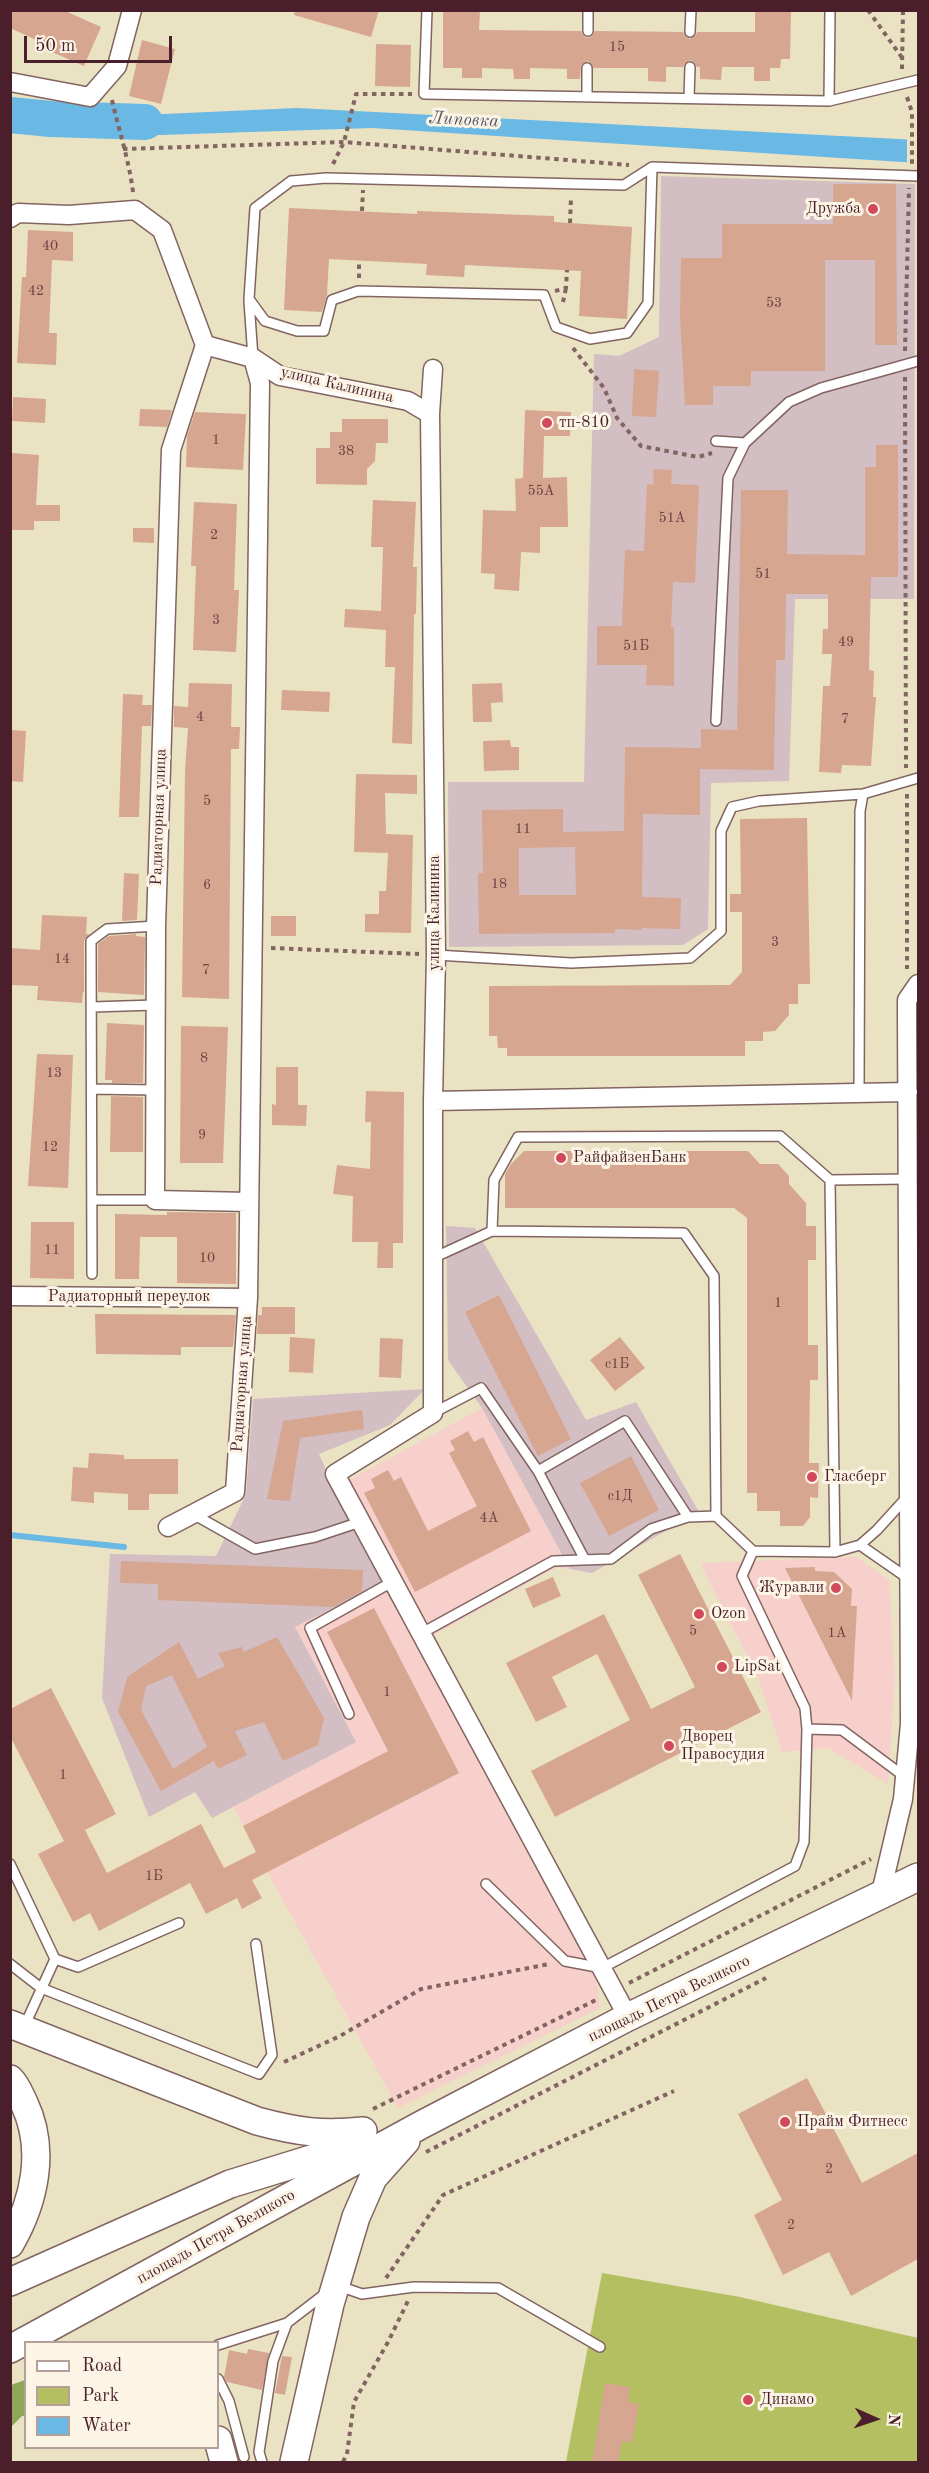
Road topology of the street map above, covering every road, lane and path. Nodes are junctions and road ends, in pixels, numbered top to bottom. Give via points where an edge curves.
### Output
1 (132, 10) edge
2 (427, 10) edge
3 (588, 10) edge
4 (691, 10) edge
5 (830, 10) edge
6 (868, 10) edge
7 (903, 10) edge
8 (588, 31) dead end
9 (690, 32) dead end
10 (690, 67) dead end
11 (587, 68) dead end
12 (918, 80) edge
13 (10, 82) edge
14 (424, 94) junction
15 (587, 96) junction
16 (689, 98) junction
17 (829, 101) junction
18 (113, 107) dead end
19 (912, 128) dead end
20 (345, 142) junction
21 (123, 149) junction
22 (652, 167) junction
23 (913, 175) edge
24 (326, 178) junction
25 (572, 184) junction
26 (135, 210) junction
27 (13, 214) edge
28 (570, 223) dead end
29 (567, 270) dead end
30 (566, 288) junction
31 (544, 295) junction
32 (249, 299) junction
33 (556, 327) junction
34 (206, 345) junction
35 (253, 358) junction
36 (918, 361) edge
37 (905, 364) junction
38 (433, 369) dead end
39 (430, 414) junction
40 (716, 441) dead end
41 (745, 443) junction
42 (716, 721) dead end
43 (918, 777) edge
44 (907, 781) junction
45 (862, 794) junction
46 (156, 926) junction
47 (252, 948) junction
48 (436, 955) junction
49 (918, 984) edge
50 (907, 1000) junction
51 (155, 1005) junction
52 (92, 1007) junction
53 (92, 1089) junction
54 (155, 1090) junction
55 (859, 1092) junction
56 (908, 1092) junction
57 (432, 1101) junction
58 (908, 1179) junction
59 (830, 1180) junction
60 (92, 1200) junction
61 (155, 1200) junction
62 (249, 1202) junction
63 (492, 1231) junction
64 (433, 1258) junction
65 (92, 1274) dead end
66 (10, 1296) edge
67 (248, 1298) junction
68 (433, 1413) junction
69 (538, 1471) junction
70 (909, 1496) junction
71 (192, 1514) junction
72 (716, 1516) junction
73 (688, 1517) junction
74 (360, 1522) junction
75 (168, 1527) dead end
76 (860, 1545) junction
77 (753, 1551) junction
78 (835, 1552) junction
79 (585, 1560) junction
80 (909, 1579) junction
81 (392, 1582) junction
82 (420, 1634) junction
83 (349, 1714) dead end
84 (914, 1724) edge
85 (807, 1729) junction
86 (905, 1777) junction
87 (893, 1848) junction
88 (10, 1864) edge
89 (918, 1877) edge
90 (486, 1884) dead end
91 (880, 1897) junction
92 (179, 1923) dead end
93 (256, 1944) dead end
94 (55, 1959) junction
95 (565, 1962) junction
96 (10, 1964) edge
97 (602, 1968) junction
98 (769, 1977) dead end
99 (41, 1988) junction
100 (614, 1991) junction
101 (628, 2017) junction
102 (17, 2026) edge
103 (259, 2074) junction
104 (10, 2079) edge
105 (674, 2091) dead end
106 (373, 2109) dead end
107 (421, 2125) junction
108 (420, 2155) dead end
109 (10, 2244) edge
110 (10, 2282) edge
111 (336, 2284) junction
112 (414, 2287) junction
113 (375, 2293) junction
114 (287, 2323) junction
115 (26, 2341) edge
116 (24, 2342) edge
117 (219, 2345) edge
118 (600, 2347) dead end
119 (10, 2350) edge
120 (219, 2381) edge
121 (219, 2442) edge
122 (260, 2452) junction
123 (232, 2461) edge
124 (262, 2463) edge
125 (294, 2463) edge
126 (342, 2463) edge

1 - 13 street via 117,66 90,97
2 - 14 lane
3 - 8 lane
4 - 9 lane
5 - 17 lane
6 - 7 path via 903,59
10 - 16 lane
11 - 15 lane
12 - 17 lane
14 - 15 lane
14 - 20 path via 356,94
15 - 16 lane
16 - 17 lane
18 - 21 path
19 - 23 path
20 - 21 path
20 - 22 path
20 - 24 path
21 - 26 path via 130,163
22 - 23 lane
22 - 25 lane via 624,186
22 - 33 lane via 648,303 627,333 590,339
23 - 37 path
24 - 25 lane
24 - 32 lane via 291,181 255,208
25 - 28 path
26 - 27 street
26 - 34 street via 162,230
29 - 30 path
30 - 31 path
30 - 33 path
31 - 32 lane via 358,291 332,300 324,331 297,330 265,321
31 - 33 lane
32 - 35 lane
33 - 41 path via 604,387 616,418 641,446 698,458
34 - 35 street, улица Калинина
34 - 46 street, Радиаторная улица via 171,450
35 - 39 street, улица Калинина via 280,376 408,401
35 - 47 street, Радиаторная улица via 260,383
36 - 37 lane
37 - 41 lane via 821,388 789,402
37 - 44 path
38 - 39 street, улица Калинина
39 - 48 street, улица Калинина
40 - 41 lane
41 - 42 lane via 728,478
43 - 44 lane
44 - 45 lane
44 - 50 path
45 - 48 lane via 759,801 732,807 721,831 721,931 690,957 571,963
45 - 55 lane
46 - 51 street, Радиаторная улица
46 - 52 lane via 107,929 92,941
47 - 48 path
47 - 62 street, Радиаторная улица
48 - 57 street, улица Калинина
49 - 50 street
50 - 56 street
51 - 52 lane
51 - 54 street, Радиаторная улица
52 - 53 lane
53 - 54 lane
53 - 60 lane
54 - 61 street, Радиаторная улица
55 - 56 street
55 - 57 street
56 - 58 street
57 - 64 street, улица Калинина
58 - 59 lane
58 - 70 street
59 - 63 lane via 780,1136 518,1137 494,1180
59 - 78 lane
60 - 61 lane
60 - 65 lane
61 - 62 street
62 - 67 street, Радиаторная улица
63 - 64 lane
63 - 72 lane via 684,1233 714,1276
64 - 68 street, улица Калинина
66 - 67 street, Радиаторный переулок
67 - 71 street, Радиаторная улица via 235,1492
68 - 69 lane via 481,1388
68 - 74 street via 335,1474
69 - 73 lane via 626,1421
69 - 79 lane
70 - 76 lane
70 - 80 street
71 - 74 lane via 255,1549 315,1537
71 - 75 street, Радиаторная улица
72 - 73 lane
72 - 77 lane
73 - 79 lane via 651,1529 611,1559
74 - 81 street
76 - 78 lane
76 - 80 lane
77 - 78 lane
77 - 85 lane via 742,1576 805,1708
79 - 82 lane via 553,1561
80 - 84 street
81 - 82 street
81 - 83 lane via 310,1628
82 - 97 street
84 - 86 street
85 - 86 lane via 842,1730
85 - 97 lane via 804,1842 795,1866
86 - 87 street
87 - 91 street
87 - 100 path
88 - 94 lane
89 - 91 main road, площадь Петра Великого
90 - 95 lane
91 - 101 main road, площадь Петра Великого
92 - 94 lane via 78,1967
93 - 103 lane via 272,2055
94 - 99 lane
95 - 97 lane
95 - 103 path via 421,1989 340,2036
96 - 99 lane
97 - 100 street
98 - 108 path
99 - 102 lane
99 - 103 lane
100 - 101 street
100 - 106 path
101 - 107 main road, площадь Петра Великого
102 - 107 main road via 257,2121 296,2131 328,2134
104 - 109 main road via 30,2116 37,2155 33,2192
105 - 113 path via 443,2195
107 - 110 main road, площадь Петра Великого via 230,2184
107 - 111 main road via 373,2178
107 - 115 main road, площадь Петра Великого
111 - 113 lane via 362,2294
111 - 114 lane
111 - 125 main road
112 - 113 lane
112 - 118 lane via 498,2288
112 - 126 path via 354,2402 347,2454
114 - 117 lane
114 - 122 lane via 273,2361
116 - 119 main road, площадь Петра Великого
120 - 123 lane via 229,2401
121 - 123 main road
122 - 123 lane
122 - 124 lane

